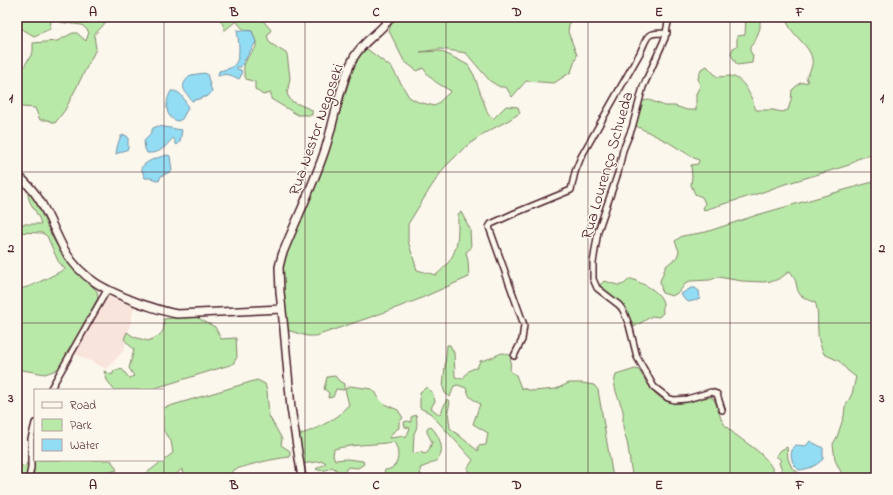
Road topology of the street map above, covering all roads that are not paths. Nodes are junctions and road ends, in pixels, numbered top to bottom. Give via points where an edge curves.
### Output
1 (392, 17) edge
2 (669, 17) edge
3 (667, 33) junction
4 (17, 175) edge
5 (107, 290) junction
6 (282, 309) junction
7 (514, 356) dead end
8 (51, 389) edge
9 (722, 410) dead end
10 (34, 427) edge
11 (29, 478) edge
12 (302, 478) edge

1 - 6 street, Rua Nestor Negoseki via 363,44 345,77 318,171 282,255 279,279
2 - 3 street, Rua Lourenço Schueda
3 - 7 street via 652,33 647,37 581,157 571,190 515,213 489,227 524,325 522,340
3 - 9 street, Rua Lourenço Schueda via 642,87 632,128 598,231 593,280 597,288 623,310 637,357 654,387 664,396 674,400 714,392
4 - 5 street via 40,200 69,258 88,277
5 - 6 street via 162,311 177,314
5 - 8 street
6 - 12 street, Rua Nestor Negoseki via 291,408
10 - 11 street

